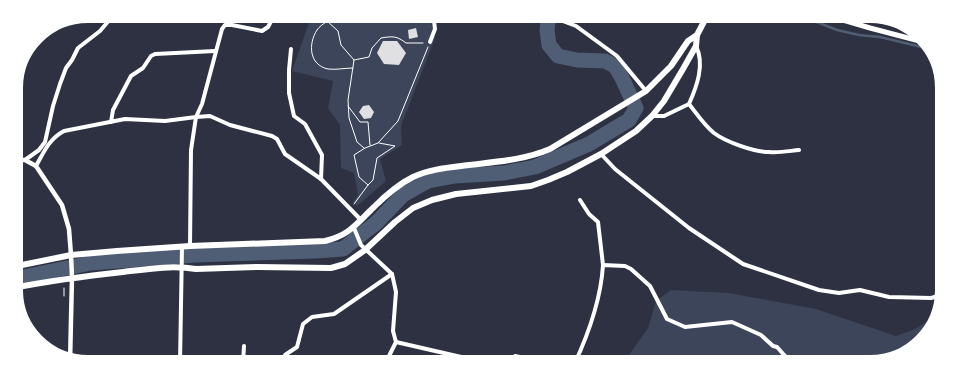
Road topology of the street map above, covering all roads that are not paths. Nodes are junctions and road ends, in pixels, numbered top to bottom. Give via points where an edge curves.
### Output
1 (109, 20) edge
2 (272, 20) edge
3 (434, 20) edge
4 (558, 20) edge
5 (705, 20) edge
6 (843, 20) edge
7 (697, 34) junction
8 (919, 41) edge
9 (430, 42) road end
10 (696, 46) junction
11 (291, 50) dead end
12 (215, 51) junction
13 (643, 93) junction
14 (689, 104) junction
15 (196, 116) junction
16 (652, 116) junction
17 (111, 122) junction
18 (799, 150) dead end
19 (601, 154) junction
20 (20, 160) edge
21 (25, 160) junction
22 (36, 166) junction
23 (321, 179) junction
24 (580, 200) dead end
25 (361, 220) junction
26 (354, 229) junction
27 (190, 246) junction
28 (363, 247) junction
29 (182, 248) junction
30 (72, 257) junction
31 (20, 265) edge
32 (182, 265) junction
33 (602, 265) junction
34 (392, 274) junction
35 (72, 275) junction
36 (20, 286) edge
37 (937, 296) edge
38 (396, 342) junction
39 (244, 346) dead end
40 (70, 355) edge
41 (180, 358) edge
42 (243, 358) edge
43 (284, 358) edge
44 (388, 358) edge
45 (466, 358) edge
46 (577, 358) edge
47 (789, 358) edge

1 - 21 street via 78,48 60,84 45,142 40,150
2 - 12 street via 262,31 225,25
3 - 9 street via 435,29
4 - 13 street via 576,26 617,56
5 - 7 highway
6 - 8 main road
7 - 10 highway
7 - 13 highway
10 - 14 street via 699,78
10 - 16 highway
11 - 23 street via 289,94 294,116 305,124 322,155
12 - 15 street
12 - 17 street via 151,56 143,68 130,76 113,110
13 - 25 highway via 550,149 534,155 438,169 410,178
14 - 16 street via 664,116
14 - 18 street via 715,133 746,148 767,152
15 - 17 street via 165,121 124,119
15 - 23 street via 210,116 272,136 285,154
15 - 27 street via 191,150
16 - 19 highway
17 - 22 street via 56,135
19 - 28 highway via 555,178 531,186 456,194 432,200 413,208
19 - 37 street via 689,228 743,264 819,290
20 - 21 street
21 - 22 street
22 - 30 street via 62,204
23 - 25 street
24 - 33 street via 598,222
25 - 26 highway
26 - 27 highway via 325,241
26 - 28 street
27 - 29 highway
28 - 32 highway via 346,264 332,268 196,269
28 - 34 street
29 - 30 highway
29 - 32 street
30 - 31 highway
30 - 35 street
32 - 35 highway
32 - 41 street
33 - 46 street via 600,291
33 - 47 street via 631,268 650,286 667,319 685,327 732,322 761,336
34 - 38 street via 396,292 393,331
34 - 43 street via 334,314 312,317 302,324 297,347
35 - 36 highway
35 - 40 street
38 - 44 street
38 - 45 street
39 - 42 street

